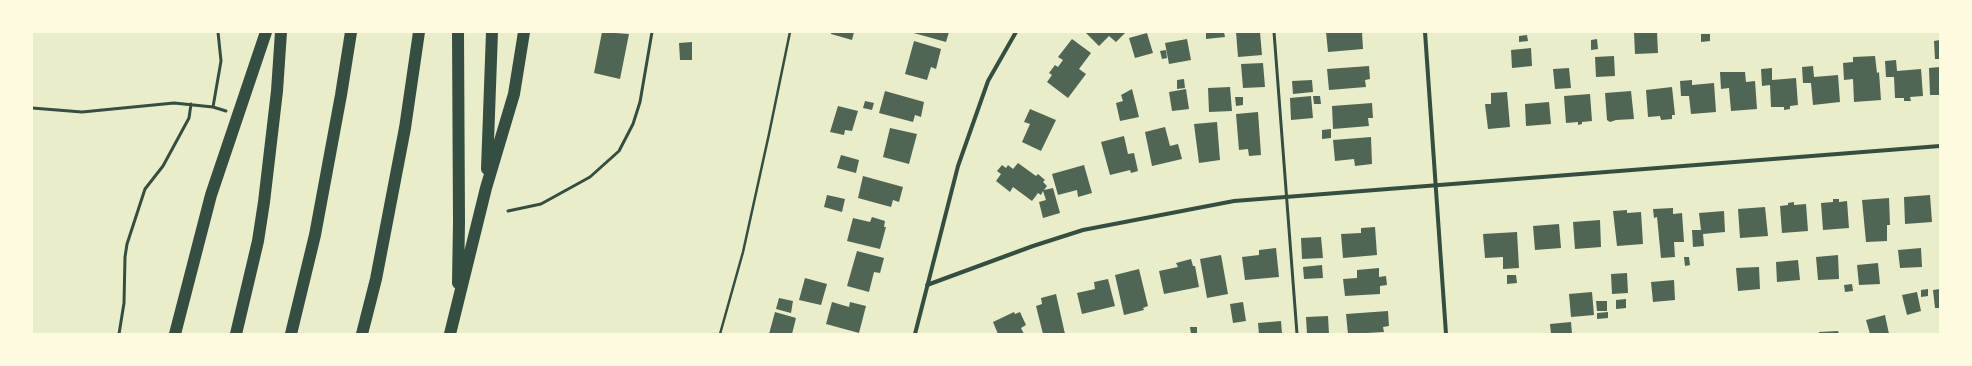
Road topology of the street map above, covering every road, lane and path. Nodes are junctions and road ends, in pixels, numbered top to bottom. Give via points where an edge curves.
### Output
1 (218, 32) edge
2 (266, 32) edge
3 (281, 32) edge
4 (351, 32) edge
5 (419, 32) edge
6 (458, 32) edge
7 (492, 32) edge
8 (524, 32) edge
9 (652, 32) edge
10 (790, 32) edge
11 (1016, 32) edge
12 (1274, 32) edge
13 (1426, 32) edge
14 (191, 104) junction
15 (213, 107) junction
16 (32, 108) edge
17 (226, 111) dead end
18 (1940, 146) edge
19 (1435, 185) junction
20 (486, 188) junction
21 (1287, 197) junction
22 (508, 211) dead end
23 (927, 285) junction
24 (119, 334) edge
25 (175, 334) edge
26 (236, 334) edge
27 (291, 334) edge
28 (362, 334) edge
29 (451, 334) edge
30 (720, 334) edge
31 (915, 334) edge
32 (1296, 334) edge
33 (1446, 334) edge

1 - 15 lane via 221,61
2 - 25 highway via 211,195
3 - 26 highway via 269,166 258,241
4 - 27 highway via 342,96 315,235
5 - 28 highway via 402,143 376,278
6 - 29 highway via 459,237 457,286
7 - 20 highway
8 - 20 highway via 514,94
9 - 22 lane via 640,102 633,124 619,151 590,177 547,201
10 - 30 path via 743,252
11 - 23 street via 988,81 958,166
12 - 21 lane
13 - 19 street
14 - 15 lane
14 - 16 lane via 174,103 82,112
14 - 24 lane via 189,118 163,166 145,189 127,244 124,303
15 - 17 lane
18 - 19 street
19 - 21 street
19 - 33 street
20 - 29 highway
21 - 23 street via 1234,201 1083,230
21 - 32 lane
23 - 31 street

